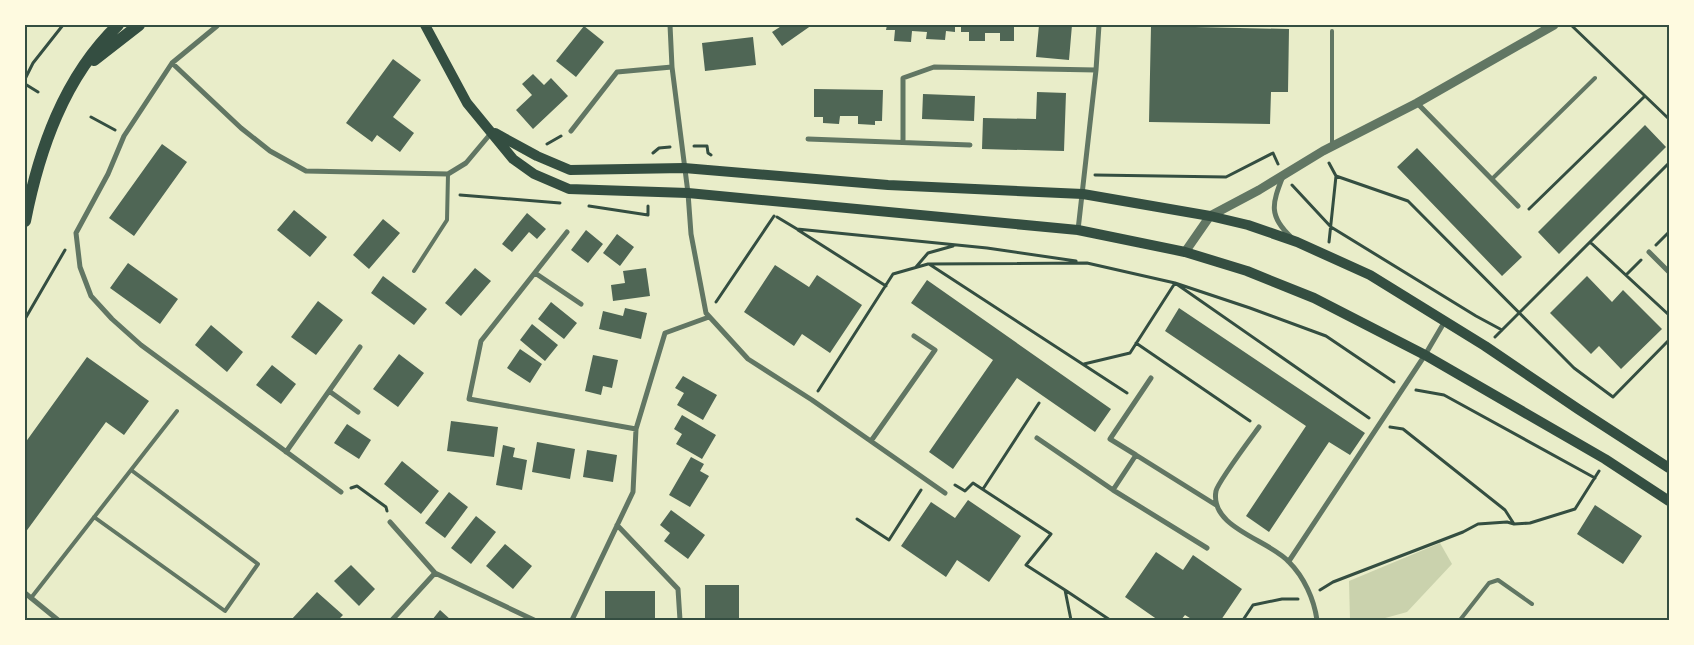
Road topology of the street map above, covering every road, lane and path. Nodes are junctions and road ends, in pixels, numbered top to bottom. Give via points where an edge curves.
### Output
1 (63, 25) edge
2 (118, 25) edge
3 (139, 25) edge
4 (425, 25) edge
5 (670, 25) edge
6 (1099, 25) edge
7 (1554, 25) edge
8 (1571, 25) edge
9 (217, 26) edge
10 (1332, 31) dead end
11 (172, 63) junction
12 (672, 67) junction
13 (1096, 70) junction
14 (80, 71) junction
15 (1595, 78) dead end
16 (25, 79) edge
17 (25, 84) edge
18 (38, 92) dead end
19 (1645, 96) junction
20 (1417, 103) junction
21 (91, 117) dead end
22 (1669, 119) edge
23 (571, 131) joint
24 (492, 132) junction
25 (124, 136) junction
26 (808, 139) dead end
27 (903, 142) junction
28 (970, 144) dead end
29 (1332, 146) junction
30 (1323, 151) junction
31 (538, 156) junction
32 (1669, 163) edge
33 (684, 168) junction
34 (448, 174) junction
35 (1085, 175) junction
36 (1283, 176) junction
37 (1336, 176) junction
38 (1492, 179) junction
39 (688, 192) junction
40 (1083, 194) junction
41 (1518, 206) joint
42 (775, 216) dead end
43 (1210, 216) junction
44 (25, 221) edge
45 (1331, 227) junction
46 (797, 229) dead end
47 (1078, 230) junction
48 (567, 232) dead end
49 (76, 233) junction
50 (1298, 242) junction
51 (1590, 242) junction
52 (956, 245) dead end
53 (1184, 252) junction
54 (1649, 252) dead end
55 (1328, 256) junction
56 (928, 264) junction
57 (916, 267) junction
58 (414, 271) dead end
59 (1669, 272) edge
60 (535, 273) junction
61 (1175, 283) junction
62 (886, 286) junction
63 (581, 304) dead end
64 (1520, 313) junction
65 (707, 315) junction
66 (1669, 315) edge
67 (25, 319) edge
68 (1445, 321) junction
69 (1502, 330) junction
70 (914, 336) dead end
71 (1669, 340) edge
72 (1136, 343) junction
73 (1485, 346) junction
74 (360, 347) dead end
75 (1425, 354) junction
76 (1084, 364) junction
77 (1151, 378) dead end
78 (1403, 388) junction
79 (329, 392) junction
80 (1131, 395) dead end
81 (812, 400) junction
82 (1039, 403) dead end
83 (177, 411) dead end
84 (358, 412) dead end
85 (1379, 425) junction
86 (1259, 427) joint
87 (636, 429) junction
88 (1036, 438) dead end
89 (871, 441) junction
90 (286, 452) junction
91 (1136, 455) junction
92 (1605, 459) junction
93 (1669, 468) edge
94 (131, 470) junction
95 (1595, 478) junction
96 (927, 480) junction
97 (950, 481) dead end
98 (983, 489) junction
99 (1113, 490) junction
100 (341, 492) joint
101 (945, 493) dead end
102 (1669, 501) edge
103 (1216, 505) junction
104 (94, 517) junction
105 (856, 519) dead end
106 (390, 522) joint
107 (1514, 524) junction
108 (617, 525) junction
109 (1207, 548) dead end
110 (1289, 561) junction
111 (436, 573) junction
112 (1065, 590) junction
113 (25, 593) edge
114 (1310, 596) junction
115 (31, 598) junction
116 (1532, 604) dead end
117 (58, 620) edge
118 (392, 620) edge
119 (534, 620) edge
120 (572, 620) edge
121 (680, 620) edge
122 (1071, 620) edge
123 (1110, 620) edge
124 (1243, 620) edge
125 (1317, 620) edge
126 (1460, 620) edge

1 - 16 path via 33,63
2 - 14 main road
3 - 14 main road
4 - 24 main road via 467,103
5 - 12 street
6 - 13 street
7 - 20 street
8 - 19 path
9 - 11 street
10 - 29 lane
11 - 25 street
11 - 34 street via 241,128 270,151 306,171
12 - 23 street via 617,72
12 - 33 street
13 - 27 street via 934,67 903,78
13 - 35 street
14 - 44 main road via 65,96 47,139
15 - 38 lane
17 - 18 path
19 - 22 path
19 - 41 path via 1526,213
20 - 29 street
20 - 38 street
21 - 25 path
23 - 31 path via 543,147
24 - 31 main road
24 - 34 street via 466,163
24 - 39 main road via 513,158 534,174 569,189
25 - 49 street via 108,174
26 - 27 street
27 - 28 street
29 - 30 street
30 - 36 street
30 - 37 path
31 - 33 main road via 570,170
32 - 51 path
33 - 39 street
33 - 40 main road via 888,185
34 - 58 lane via 447,220
35 - 36 path via 1226,177 1274,153
35 - 40 street
36 - 43 street
36 - 45 path
36 - 50 street via 1274,200 1277,221
37 - 45 path
37 - 64 path via 1408,201
38 - 41 street
39 - 47 main road
39 - 65 street via 691,234
40 - 43 main road
40 - 47 street
42 - 65 path
43 - 50 main road via 1248,224
43 - 53 street
45 - 55 path
45 - 69 path
46 - 62 path
47 - 53 main road
48 - 60 street
49 - 67 path
49 - 90 street via 80,267 91,296 112,319 141,345
50 - 55 main road
51 - 64 path
51 - 66 path
52 - 57 path via 928,253
53 - 75 main road via 1247,271 1314,298
54 - 59 street
55 - 68 main road via 1370,275
56 - 57 path
56 - 61 path via 1087,263
56 - 76 path
57 - 62 path via 893,274
60 - 63 street
60 - 87 street via 481,341 469,400
61 - 72 path
61 - 78 path via 1326,336
61 - 85 path
62 - 81 path
64 - 69 path
64 - 71 path via 1574,368 1613,397
65 - 81 street via 748,359
65 - 87 street via 665,333
68 - 73 main road
68 - 75 street
69 - 73 path
70 - 89 street via 935,350
72 - 76 path via 1130,353
72 - 86 path
73 - 93 main road
74 - 79 street
75 - 78 street
75 - 92 main road
76 - 80 path
77 - 91 street via 1110,439
78 - 85 street
78 - 95 path via 1444,395
79 - 84 street
79 - 90 street
81 - 89 street
82 - 98 path
83 - 94 lane
85 - 107 path via 1403,429 1505,510
85 - 110 street
86 - 103 street via 1216,490
87 - 108 street via 633,492
88 - 99 street
89 - 96 street
90 - 100 street
91 - 99 street
91 - 103 street
92 - 95 path
92 - 102 main road
94 - 104 lane
94 - 104 lane via 258,564 225,611
95 - 107 path via 1575,509 1530,523
96 - 101 street
96 - 105 path via 888,540
97 - 98 path via 965,491 973,483
98 - 112 path via 1050,534 1026,565
99 - 109 street
100 - 106 path via 357,486 386,507
103 - 110 street via 1224,519
104 - 115 lane
106 - 111 street
107 - 114 path via 1478,524 1333,582
108 - 120 street
108 - 121 street via 678,589
110 - 114 street
111 - 118 street
111 - 119 street
112 - 122 path
112 - 123 path
113 - 115 street
114 - 124 path via 1253,605
114 - 125 street
115 - 117 street
116 - 126 lane via 1498,580 1489,583

